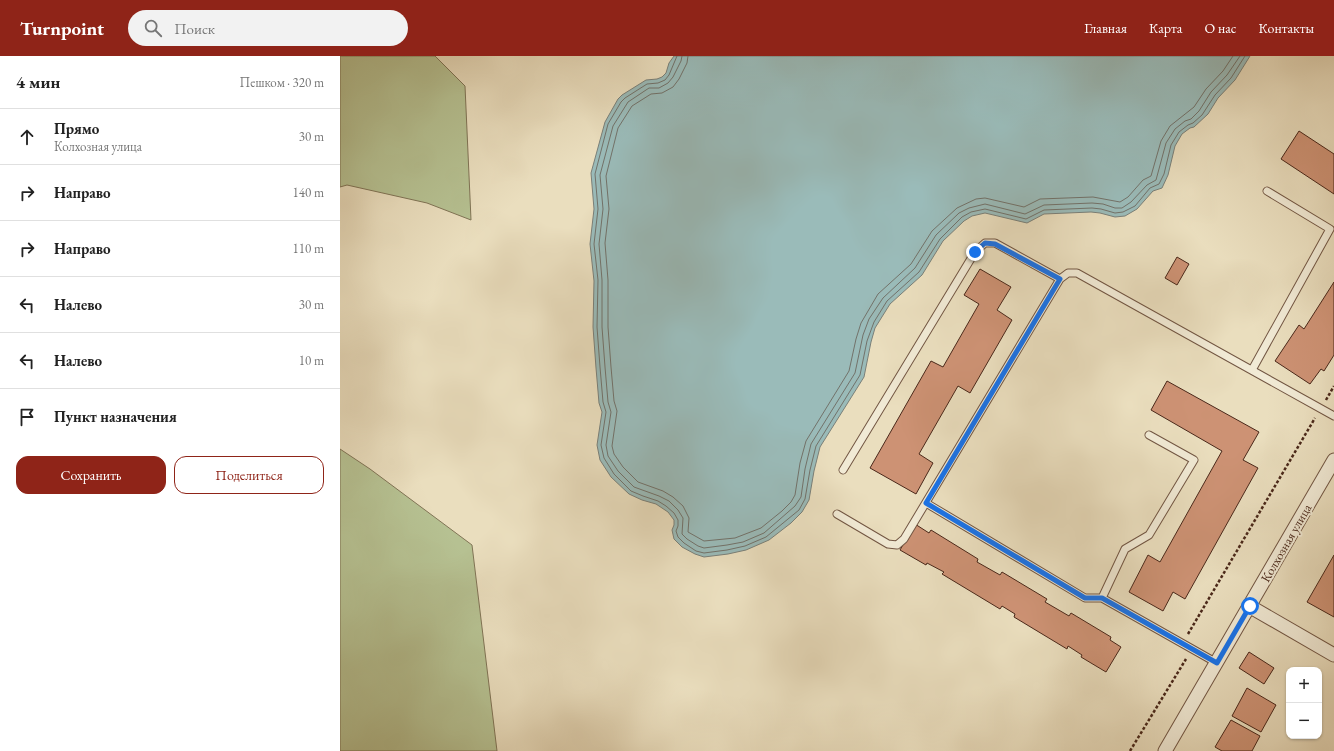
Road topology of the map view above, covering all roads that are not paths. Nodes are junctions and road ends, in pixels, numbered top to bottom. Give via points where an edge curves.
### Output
1 (1267, 191) dead end
2 (1060, 279) junction
3 (1252, 370) junction
4 (1334, 416) edge
5 (1149, 435) dead end
6 (1334, 460) edge
7 (843, 470) dead end
8 (926, 503) junction
9 (837, 514) dead end
10 (1102, 598) junction
11 (1250, 606) junction
12 (1334, 655) edge
13 (1217, 663) junction
14 (1165, 751) edge

1 - 3 lane via 1330,229
2 - 3 lane via 1068,273 1077,273
2 - 7 lane via 995,244 985,243 975,252
2 - 8 lane
3 - 4 lane
5 - 10 lane via 1194,460 1149,535 1126,549
6 - 11 street, Колхозная улица
8 - 9 lane via 904,539 897,545 888,544
8 - 10 lane via 1085,598
10 - 13 lane
11 - 12 street
11 - 13 street, Колхозная улица
13 - 14 street, Колхозная улица

